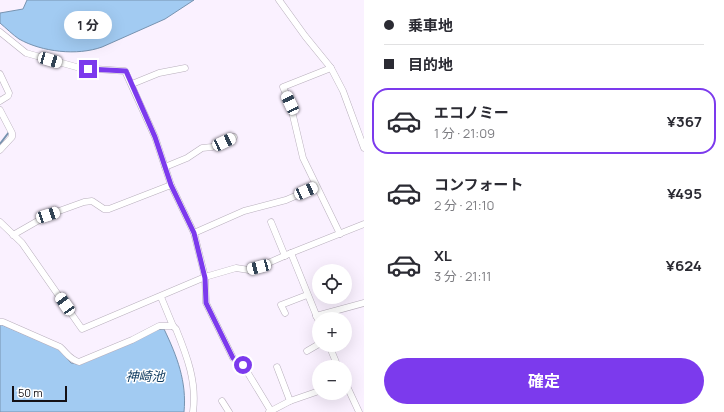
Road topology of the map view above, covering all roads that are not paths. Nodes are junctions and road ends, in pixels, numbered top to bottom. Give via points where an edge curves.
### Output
1 (279, 0) edge
2 (0, 32) edge
3 (186, 68) dead end
4 (331, 68) junction
5 (0, 74) edge
6 (132, 84) junction
7 (0, 101) edge
8 (0, 110) edge
9 (234, 137) dead end
10 (364, 148) edge
11 (0, 150) edge
12 (165, 167) junction
13 (171, 185) junction
14 (316, 187) junction
15 (0, 222) edge
16 (271, 222) dead end
17 (364, 224) edge
18 (194, 233) junction
19 (340, 234) junction
20 (13, 236) junction
21 (288, 254) junction
22 (205, 278) junction
23 (307, 295) junction
24 (161, 298) junction
25 (364, 303) edge
26 (315, 312) edge
27 (338, 312) edge
28 (285, 313) dead end
29 (0, 322) edge
30 (173, 326) junction
31 (312, 348) edge
32 (307, 351) dead end
33 (277, 367) dead end
34 (312, 393) edge
35 (352, 397) edge
36 (222, 401) dead end
37 (290, 401) junction
38 (270, 411) edge
39 (193, 412) edge
40 (229, 412) edge
41 (359, 412) edge

1 - 4 street
2 - 6 street via 26,53 80,68 126,71
3 - 6 street via 159,73
4 - 10 street
4 - 14 street via 283,87 290,103 303,158
5 - 7 street via 9,93
6 - 12 street
8 - 11 street via 12,133 12,137
9 - 12 street via 212,147 202,148 187,158
12 - 13 street
13 - 18 street
13 - 20 street via 109,210 92,201 84,202 48,215
14 - 18 street via 286,200 244,211
14 - 19 street
15 - 20 street
16 - 21 street
17 - 19 street
18 - 22 street
19 - 21 street
20 - 24 street via 22,243 82,329
21 - 22 street via 249,270 236,268
21 - 23 street
22 - 24 street
22 - 38 street via 206,303 222,338 233,358 243,365
23 - 26 street
23 - 28 street via 281,305
24 - 30 street
25 - 27 street
29 - 30 street via 60,347 70,359 79,362 158,326
30 - 39 street via 191,369 194,388
31 - 32 street
33 - 37 street
34 - 37 street
35 - 41 street
36 - 40 street
37 - 38 street

